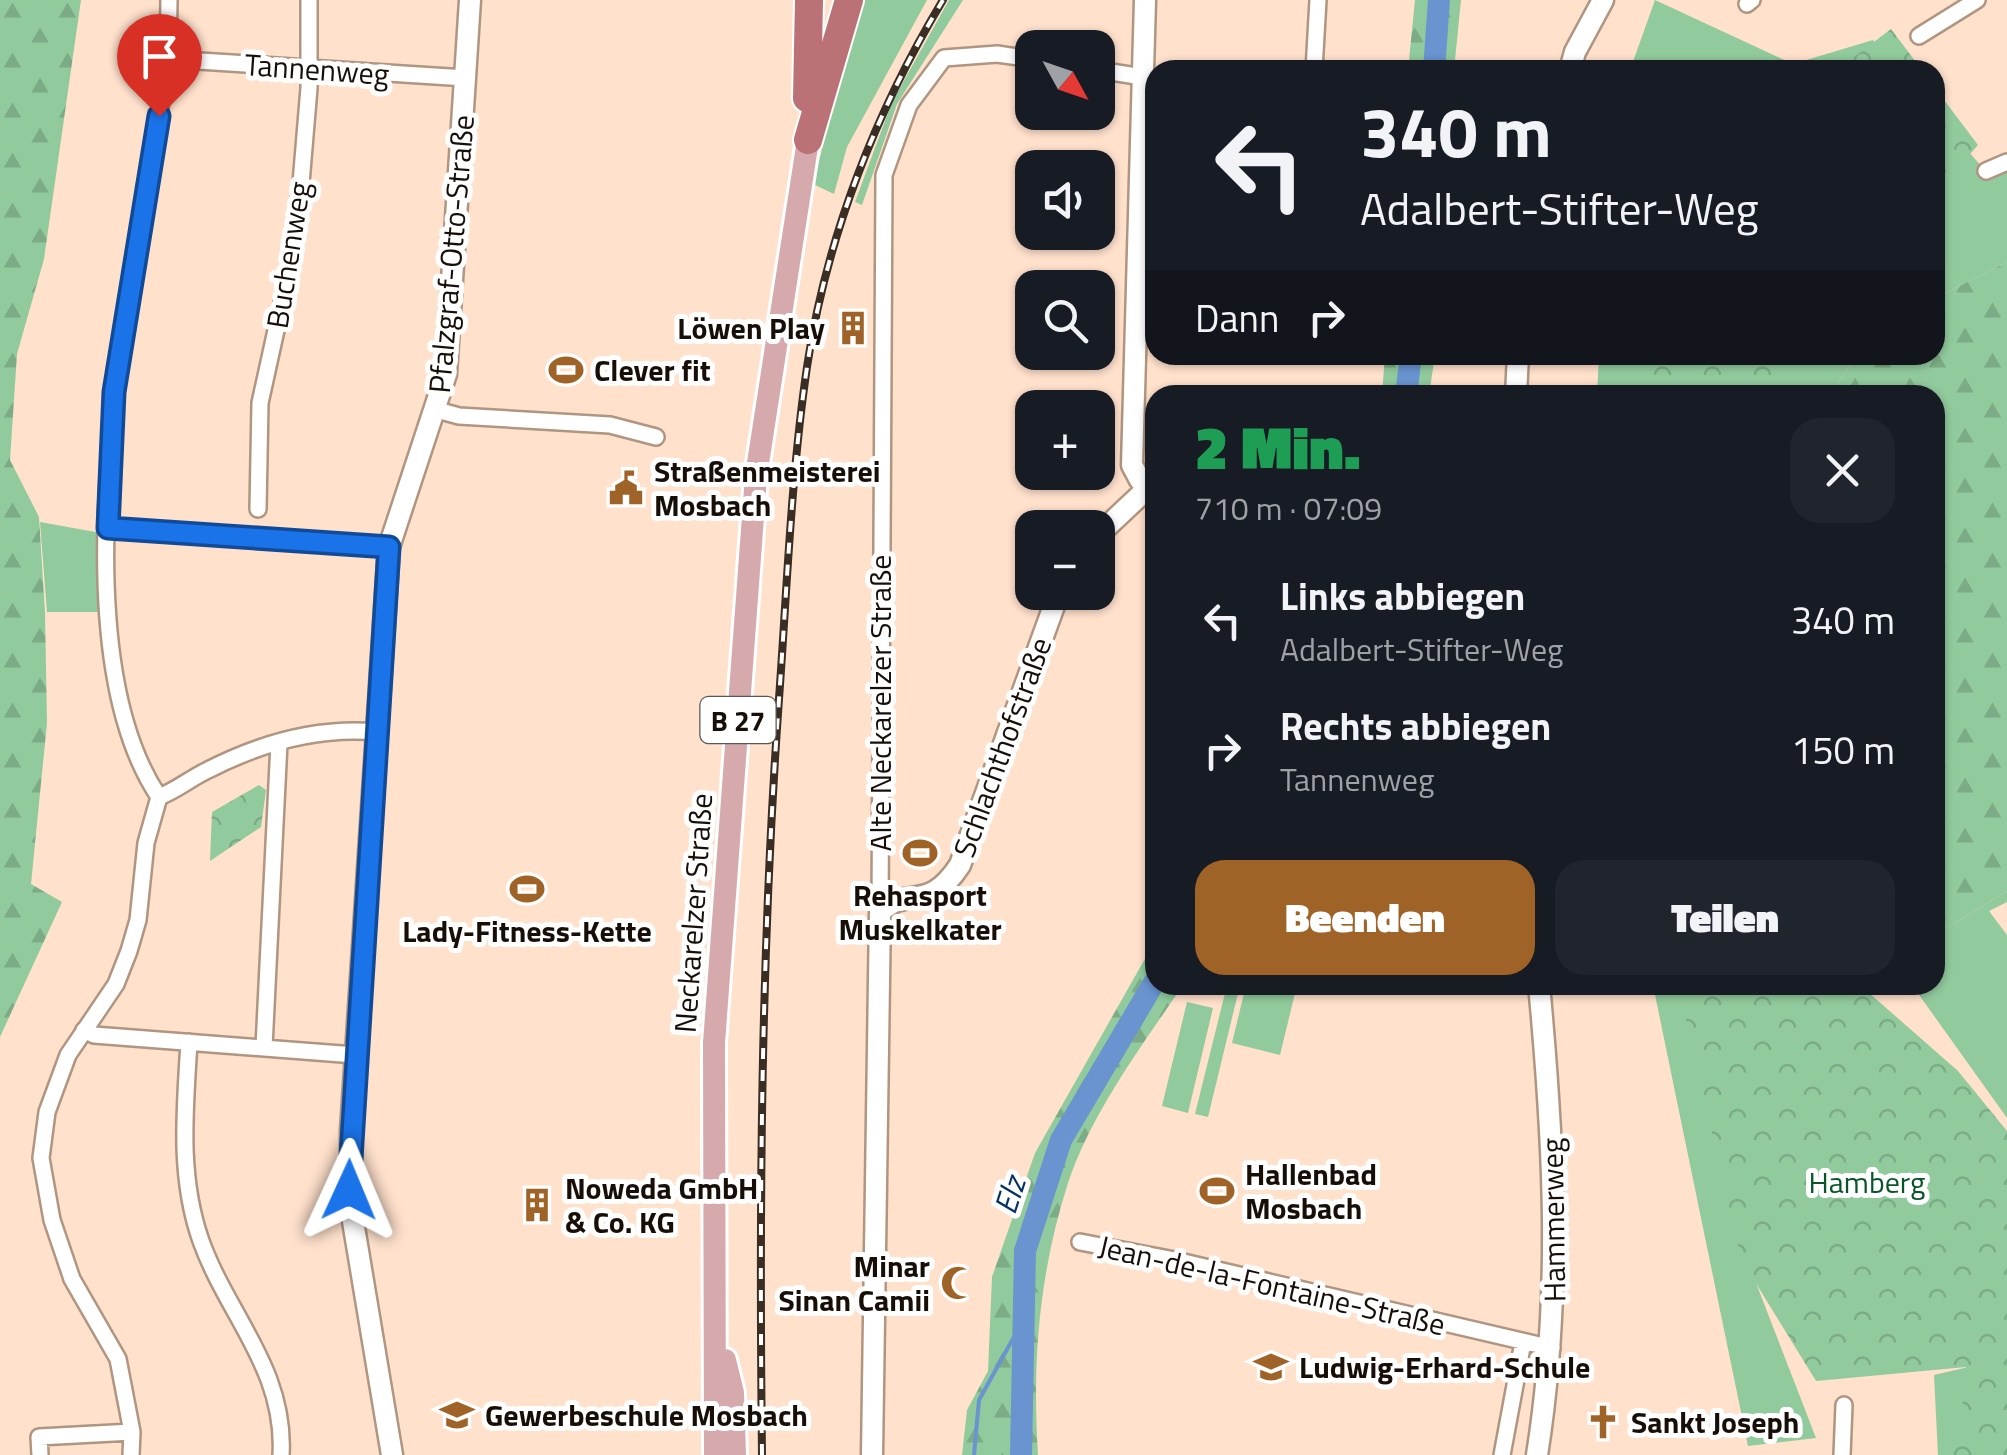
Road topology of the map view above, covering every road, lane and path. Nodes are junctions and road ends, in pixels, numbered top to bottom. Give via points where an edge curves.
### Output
1 (169, 0) edge
2 (309, 0) edge
3 (470, 0) edge
4 (809, 0) edge
5 (832, 0) edge
6 (849, 0) edge
7 (1145, 0) edge
8 (1318, 0) edge
9 (1604, 0) edge
10 (1977, 0) edge
11 (1919, 36) dead end
12 (829, 57) junction
13 (1015, 57) edge
14 (168, 58) junction
15 (1315, 60) edge
16 (1573, 60) edge
17 (309, 68) junction
18 (1115, 73) edge
19 (1142, 77) junction
20 (466, 78) junction
21 (808, 140) junction
22 (2007, 162) edge
23 (1986, 171) dead end
24 (437, 410) junction
25 (656, 437) dead end
26 (1145, 480) edge
27 (1145, 494) edge
28 (258, 509) dead end
29 (1115, 520) edge
30 (108, 528) junction
31 (389, 547) junction
32 (1052, 610) edge
33 (376, 732) junction
34 (279, 743) junction
35 (159, 798) junction
36 (880, 912) junction
37 (1540, 995) edge
38 (84, 1030) junction
39 (190, 1042) junction
40 (264, 1047) junction
41 (355, 1055) junction
42 (1080, 1242) dead end
43 (716, 1322) junction
44 (1523, 1342) junction
45 (1552, 1348) junction
46 (1844, 1405) dead end
47 (132, 1432) junction
48 (40, 1455) edge
49 (131, 1455) edge
50 (281, 1455) edge
51 (392, 1455) edge
52 (714, 1455) edge
53 (735, 1455) edge
54 (872, 1455) edge
55 (1502, 1455) edge
56 (1537, 1455) edge
57 (1842, 1455) edge

1 - 14 street
2 - 17 street, Buchenweg
3 - 20 street, Pfalzgraf-Otto-Straße
4 - 21 highway, B 27
5 - 12 highway, B 27
6 - 12 highway
7 - 19 street
8 - 15 street
9 - 16 street
10 - 11 street
12 - 21 highway, B 27
13 - 36 street, Alte Neckarelzer Straße via 944,58 909,105 884,175
14 - 17 street, Tannenweg
14 - 30 street via 114,392
17 - 20 street, Tannenweg
17 - 28 street, Buchenweg via 292,254 260,403
18 - 19 street
19 - 26 street via 1132,465
20 - 24 street, Pfalzgraf-Otto-Straße via 446,374
21 - 43 main road, Neckarelzer Straße / B 27 via 753,514 714,1043
22 - 23 street
24 - 25 street via 610,425
24 - 31 street, Pfalzgraf-Otto-Straße
27 - 29 street
30 - 31 street
30 - 35 street via 112,653 130,741
31 - 33 street, Pfalzgraf-Otto-Straße
32 - 36 street, Schlachthofstraße via 960,865 946,887 926,898 890,902
33 - 34 street via 317,733
33 - 41 street, Pfalzgraf-Otto-Straße
34 - 35 street via 207,770
34 - 40 street
35 - 38 street via 129,951 116,984
36 - 54 street, Alte Neckarelzer Straße
37 - 45 street, Hammerweg via 1556,1222
38 - 39 street
38 - 47 street via 47,1112 41,1158 72,1279 118,1360
39 - 40 street
39 - 50 street via 183,1160 190,1203 202,1245 274,1383
40 - 41 street
41 - 51 street, Pfalzgraf-Otto-Straße via 350,1209
42 - 44 street, Jean-de-la-Fontaine-Straße
43 - 52 main road, Neckarelzer Straße / B 27
43 - 53 main road, B 27 via 733,1393
44 - 45 street, Jean-de-la-Fontaine-Straße
44 - 55 street
45 - 56 street, Hammerweg
46 - 57 street
47 - 48 street via 39,1437
47 - 49 street

